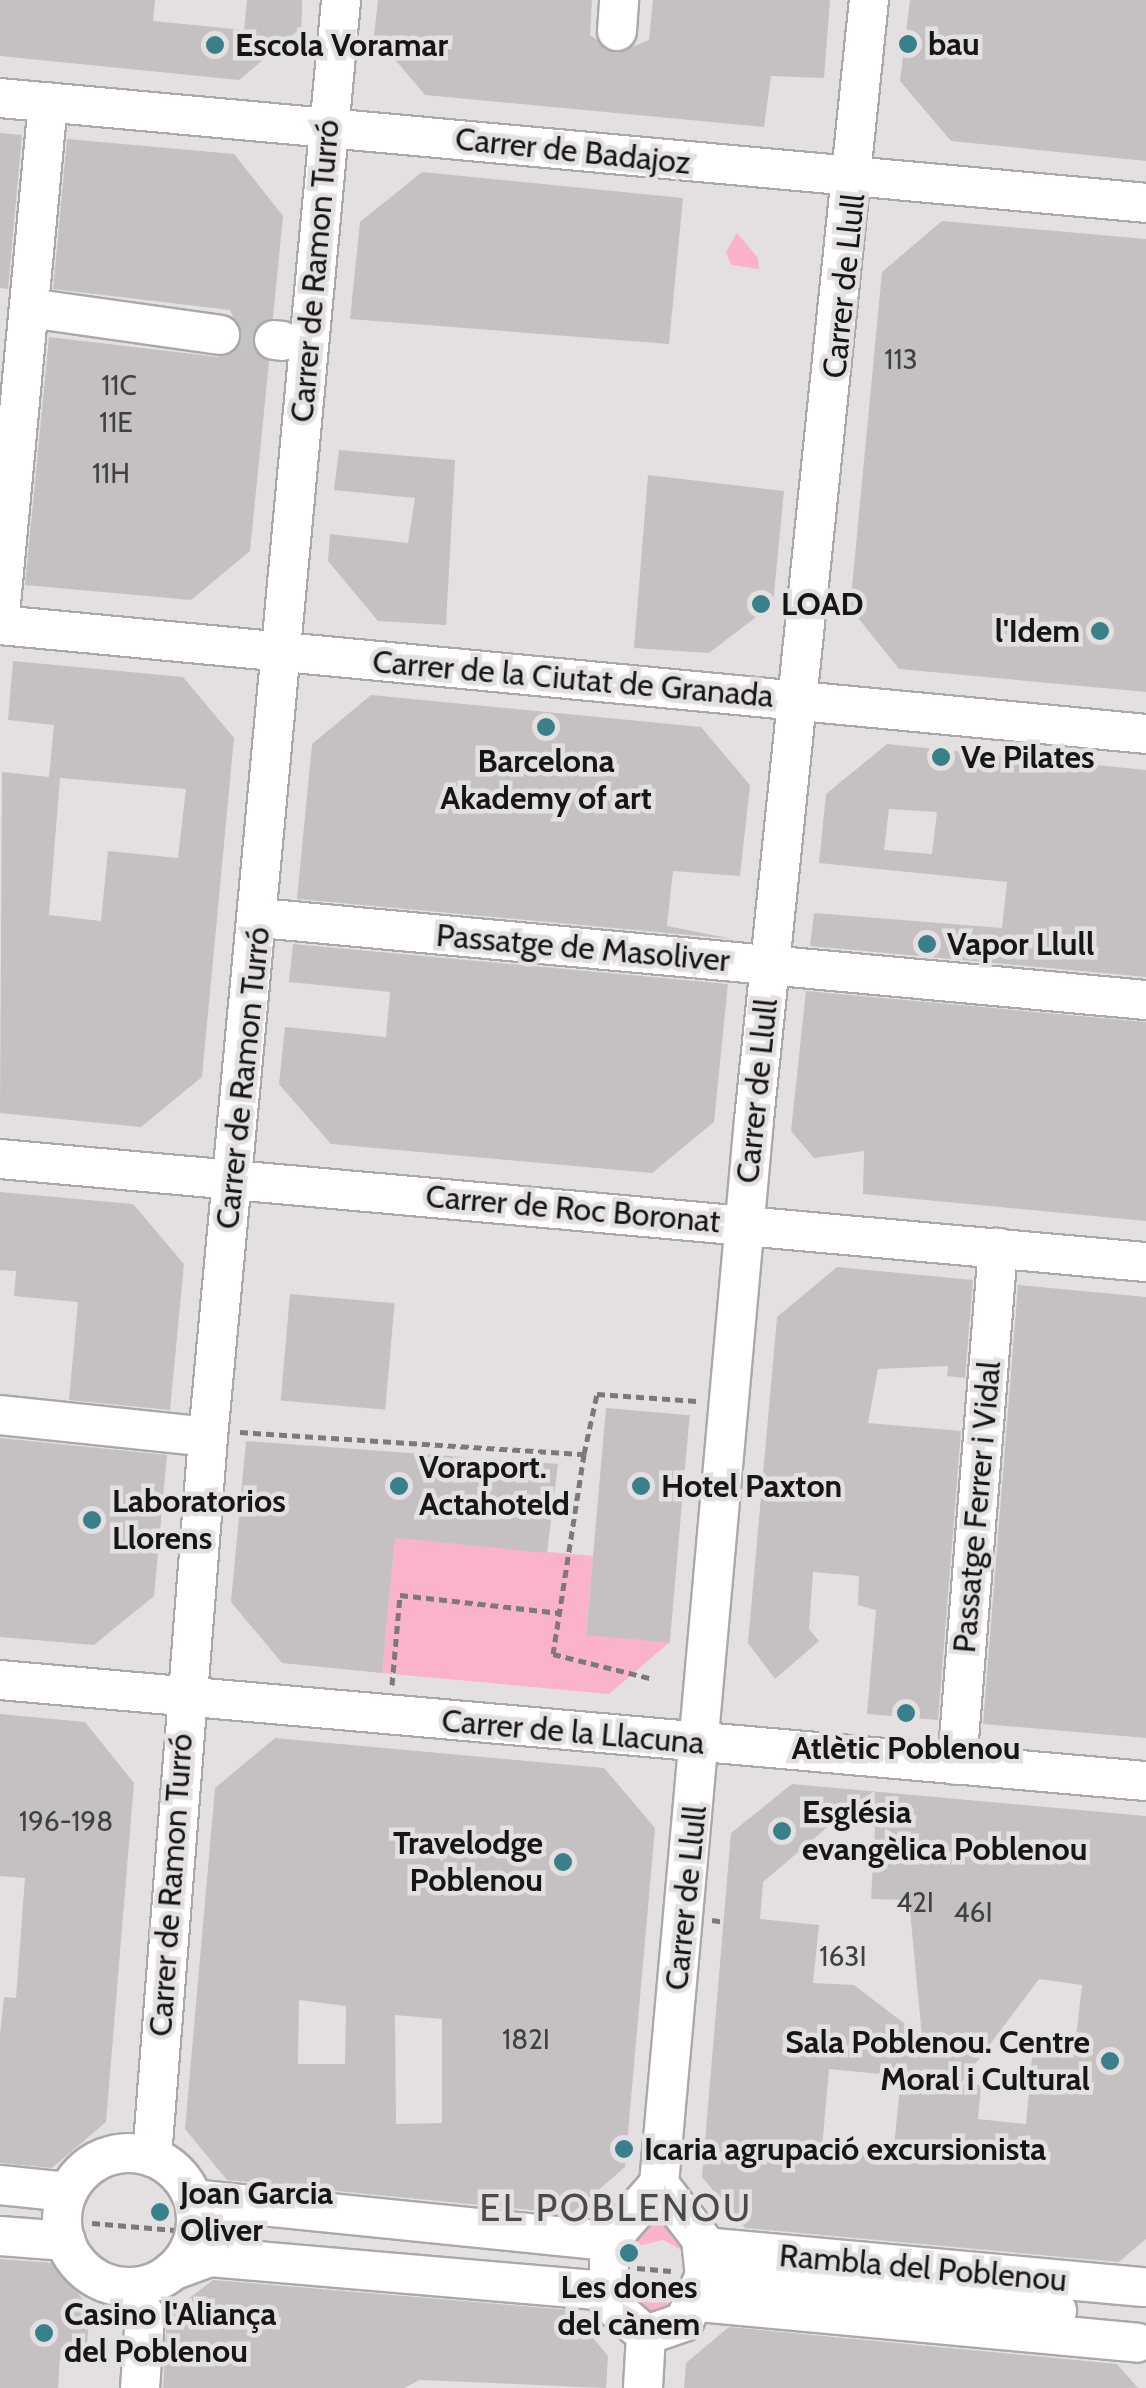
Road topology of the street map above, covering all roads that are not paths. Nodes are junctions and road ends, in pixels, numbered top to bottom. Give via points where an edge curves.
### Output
1 (341, 0) edge
2 (868, 0) edge
3 (0, 98) edge
4 (48, 102) junction
5 (328, 130) junction
6 (856, 179) junction
7 (1146, 202) edge
8 (29, 308) junction
9 (220, 335) tunnel mouth
10 (0, 614) edge
11 (0, 625) edge
12 (282, 651) junction
13 (800, 700) junction
14 (1146, 734) edge
15 (260, 918) junction
16 (770, 964) junction
17 (1146, 1000) edge
18 (0, 1159) edge
19 (233, 1178) junction
20 (744, 1224) junction
21 (998, 1248) junction
22 (1146, 1262) edge
23 (0, 1416) edge
24 (220, 1435) junction
25 (0, 1680) edge
26 (186, 1698) junction
27 (701, 1743) junction
28 (957, 1765) junction
29 (1146, 1781) edge
30 (152, 2157) junction
31 (659, 2184) junction
32 (0, 2185) edge
33 (0, 2216) edge
34 (65, 2219) junction
35 (192, 2221) junction
36 (0, 2236) edge
37 (613, 2256) junction
38 (696, 2262) junction
39 (172, 2271) junction
40 (1144, 2286) edge
41 (125, 2287) junction
42 (646, 2335) junction
43 (1135, 2340) edge
44 (140, 2388) edge
45 (643, 2388) edge

1 - 5 street, Carrer de Ramon Turró
2 - 6 street, Carrer de Llull
3 - 4 street, Carrer de Badajoz
4 - 5 street, Carrer de Badajoz
4 - 8 street
5 - 6 street, Carrer de Badajoz
5 - 12 street, Carrer de Ramon Turró
6 - 7 street, Carrer de Badajoz
6 - 13 street, Carrer de Llull
8 - 9 street
8 - 10 street
11 - 12 street, Carrer de la Ciutat de Granada
12 - 13 street, Carrer de la Ciutat de Granada
12 - 15 street, Carrer de Ramon Turró
13 - 14 street, Carrer de la Ciutat de Granada
13 - 16 street, Carrer de Llull
15 - 16 street, Passatge de Masoliver
15 - 19 street, Carrer de Ramon Turró
16 - 17 street, Passatge de Masoliver
16 - 20 street, Carrer de Llull
18 - 19 street, Carrer de Roc Boronat
19 - 20 street, Carrer de Roc Boronat
19 - 24 street, Carrer de Ramon Turró
20 - 21 street, Carrer de Roc Boronat
20 - 27 street, Carrer de Llull
21 - 22 street, Carrer de Roc Boronat
21 - 28 street, Passatge Ferrer i Vidal
23 - 24 street
24 - 26 street, Carrer de Ramon Turró
25 - 26 street, Carrer de la Llacuna
26 - 27 street, Carrer de la Llacuna
26 - 30 street, Carrer de Ramon Turró
27 - 28 street, Carrer de la Llacuna
27 - 31 street, Carrer de Llull
28 - 29 street, Carrer de la Llacuna
30 - 34 street via 104,2158
30 - 35 street
31 - 37 street
31 - 38 street
32 - 34 street
33 - 34 street
34 - 36 street
34 - 41 street via 92,2276
35 - 37 street, Rambla del Poblenou
35 - 39 street via 195,2234
37 - 38 street, Rambla del Poblenou
37 - 39 street, Rambla del Poblenou via 210,2257
37 - 42 street via 615,2314
38 - 40 street, Rambla del Poblenou
38 - 42 street via 671,2330
38 - 43 street, Rambla del Poblenou
39 - 41 street, Rambla del Poblenou
40 - 43 street, Rambla del Poblenou
41 - 44 street via 145,2315
42 - 45 street

